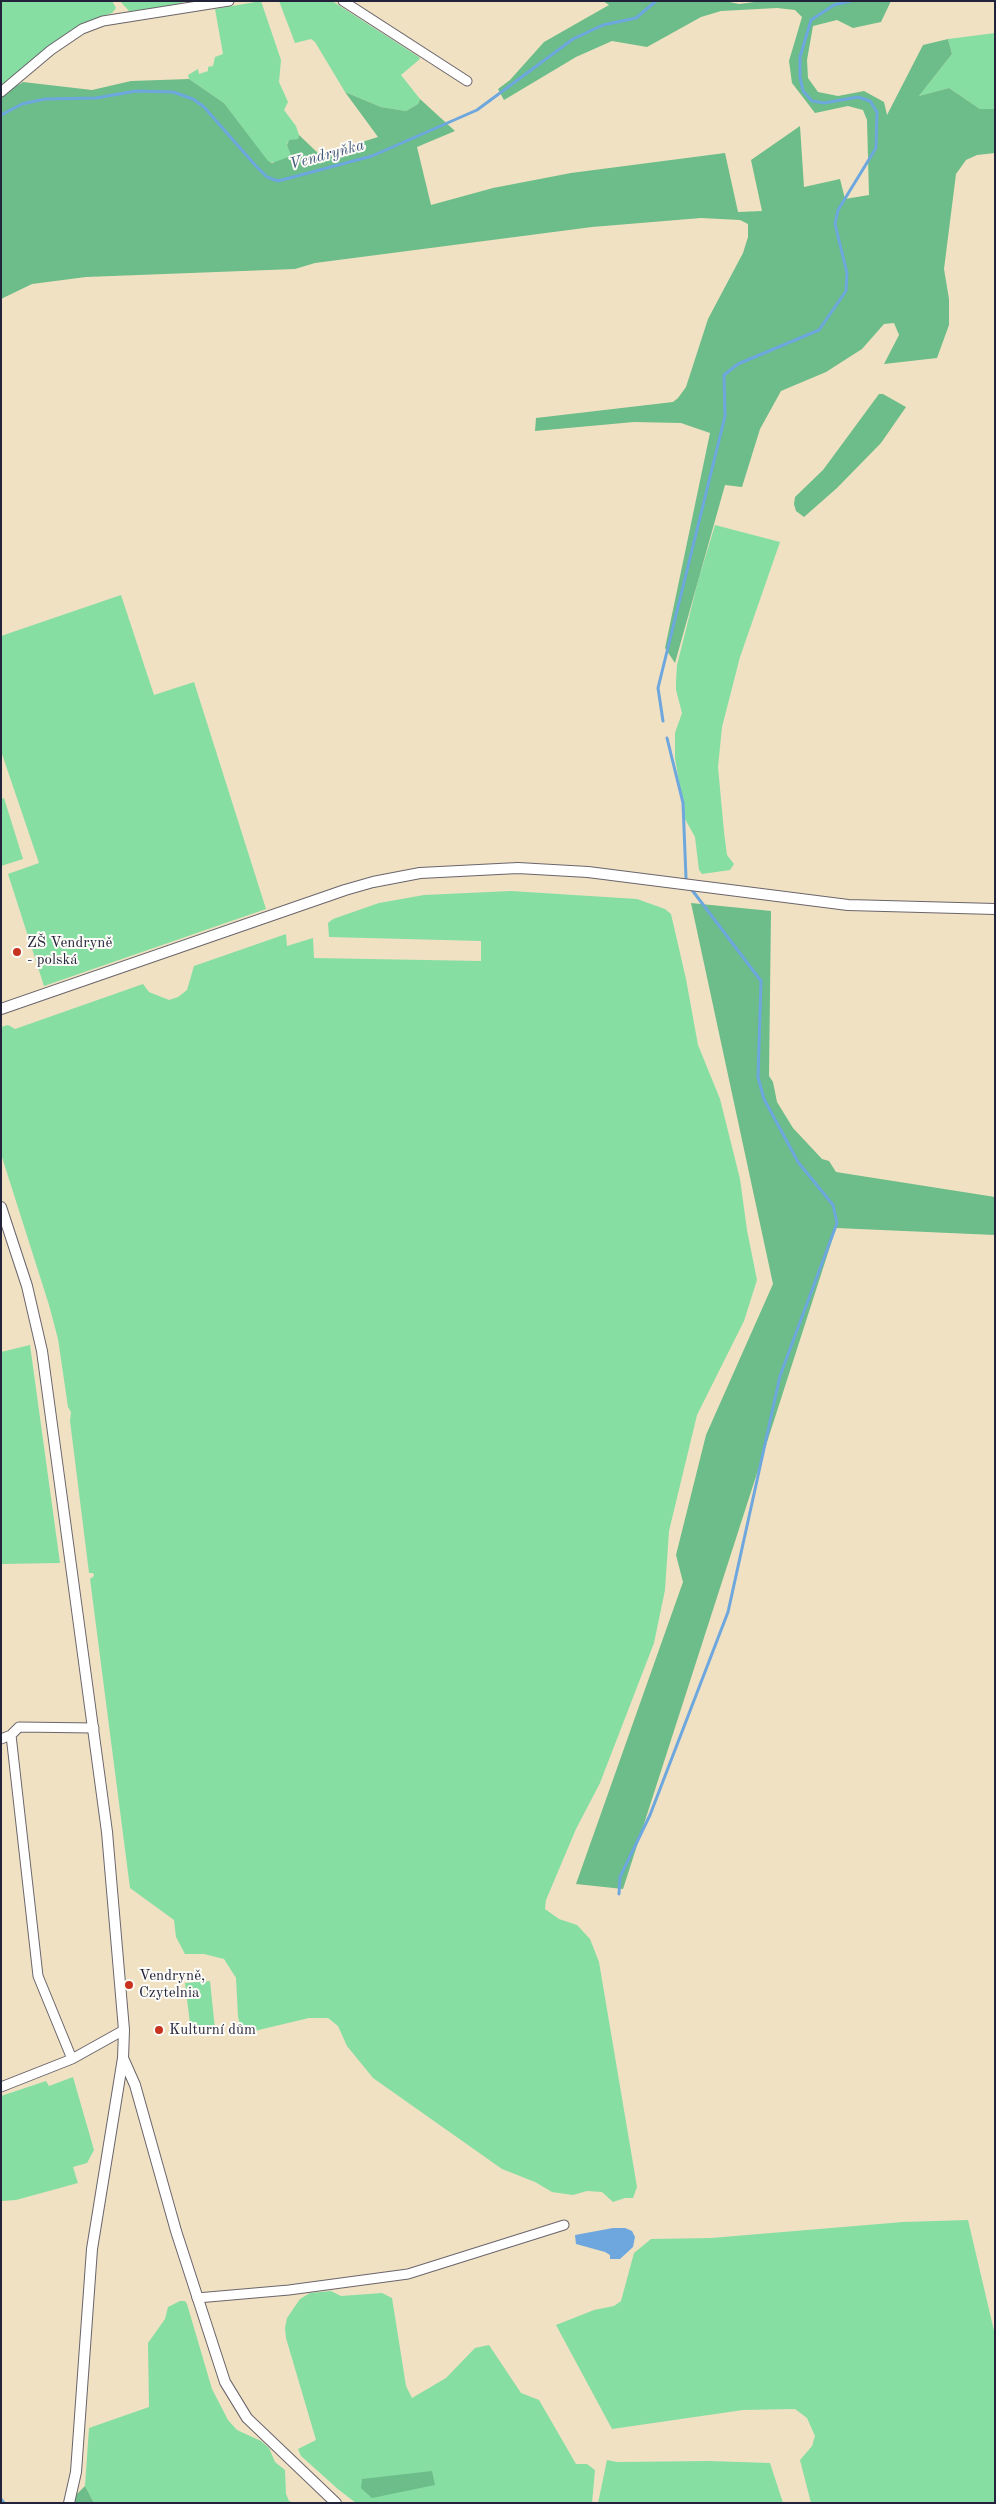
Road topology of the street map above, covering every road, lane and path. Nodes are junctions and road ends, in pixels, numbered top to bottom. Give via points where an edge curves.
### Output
1 (229, 1) edge
2 (343, 1) edge
3 (467, 82) dead end
4 (1, 92) edge
5 (995, 909) edge
6 (1, 1009) edge
7 (1, 1207) edge
8 (94, 1728) junction
9 (11, 1735) junction
10 (1, 1739) edge
11 (124, 2030) junction
12 (123, 2058) junction
13 (72, 2059) junction
14 (1, 2086) edge
15 (564, 2225) dead end
16 (198, 2298) junction
17 (69, 2503) edge
18 (336, 2503) edge

1 - 4 street via 124,16 89,26 52,50
2 - 3 street
5 - 6 street via 848,904 588,872 518,868 420,873 345,890
7 - 8 street via 27,1286 42,1351
8 - 9 street via 19,1727
8 - 11 street via 117,1930
9 - 10 street
9 - 13 street via 38,1976
11 - 12 street
11 - 13 street
12 - 16 street via 135,2085
12 - 17 street via 92,2249 76,2472
13 - 14 street
15 - 16 street via 408,2274
16 - 18 street via 225,2382 247,2418

